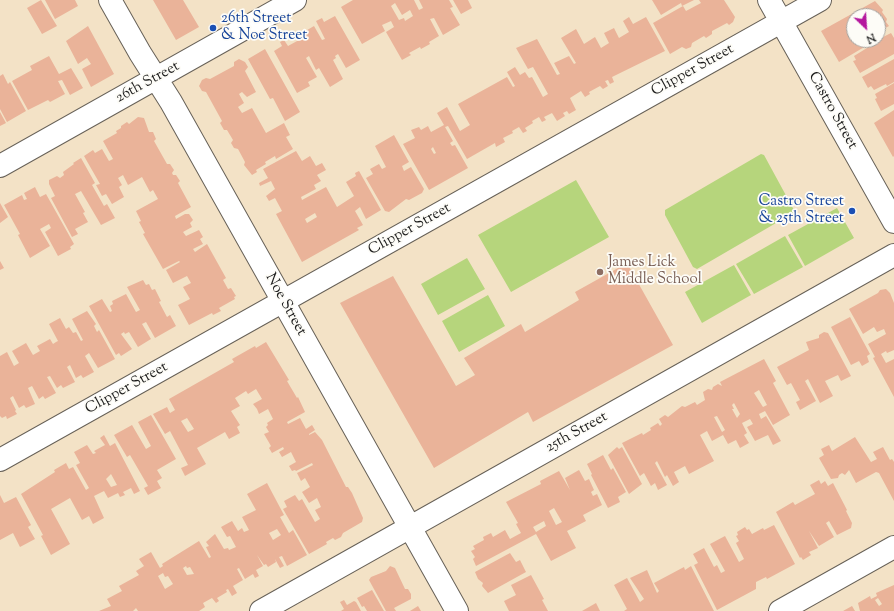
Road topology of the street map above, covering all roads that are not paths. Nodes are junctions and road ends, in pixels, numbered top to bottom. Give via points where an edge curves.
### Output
1 (110, 0) edge
2 (295, 0) edge
3 (769, 0) edge
4 (820, 0) edge
5 (781, 22) junction
6 (156, 78) junction
7 (0, 166) edge
8 (894, 222) edge
9 (894, 255) edge
10 (283, 301) junction
11 (0, 460) edge
12 (410, 527) junction
13 (894, 547) edge
14 (261, 611) edge
15 (458, 611) edge
16 (780, 611) edge

1 - 6 street, Noe Street
2 - 6 street, 26th Street
3 - 5 street, Castro Street
4 - 5 street, Clipper Street
5 - 8 street, Castro Street
5 - 10 street, Clipper Street
6 - 7 street, 26th Street
6 - 10 street, Noe Street
9 - 12 street, 25th Street
10 - 11 street, Clipper Street
10 - 12 street, Noe Street
12 - 14 street, 25th Street
12 - 15 street, Noe Street
13 - 16 street

